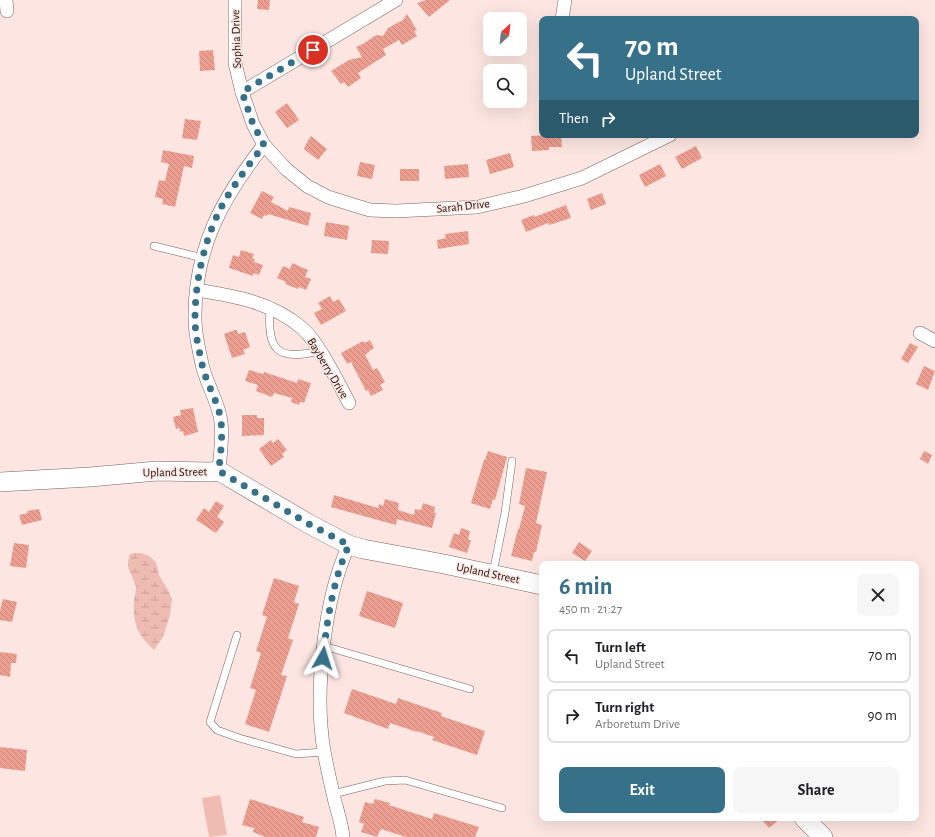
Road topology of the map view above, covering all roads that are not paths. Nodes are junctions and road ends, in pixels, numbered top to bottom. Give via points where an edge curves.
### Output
1 (235, 0) edge
2 (396, 0) edge
3 (565, 0) edge
4 (562, 16) edge
5 (242, 92) junction
6 (664, 138) edge
7 (264, 145) junction
8 (154, 246) dead end
9 (203, 258) junction
10 (197, 290) junction
11 (270, 308) junction
12 (920, 333) dead end
13 (935, 341) edge
14 (320, 351) junction
15 (349, 403) dead end
16 (512, 461) dead end
17 (219, 471) junction
18 (0, 482) edge
19 (349, 545) junction
20 (493, 574) junction
21 (539, 584) edge
22 (237, 636) dead end
23 (324, 646) junction
24 (470, 689) dead end
25 (324, 752) junction
26 (333, 794) junction
27 (502, 808) dead end
28 (807, 821) edge
29 (344, 837) edge
30 (823, 837) edge

1 - 5 street, Sophia Drive via 235,63
2 - 5 street
3 - 4 street
5 - 7 street, Sophia Drive via 253,124
6 - 7 street, Sarah Drive via 582,178 524,196 477,207 396,210 370,210 328,197 307,186 286,169
7 - 9 street via 224,203 210,233
8 - 9 lane
9 - 10 street
10 - 11 street, Bayberry Drive via 235,296
10 - 17 street via 195,320 198,344 203,368 221,421
11 - 14 street, Bayberry Drive via 303,328
11 - 14 lane via 269,332 274,346 293,355
12 - 13 street
14 - 15 street, Bayberry Drive
16 - 20 lane
17 - 18 street, Upland Street via 157,471 90,478
17 - 19 street, Upland Street
19 - 20 street, Upland Street
19 - 23 street via 335,584
20 - 21 street, Upland Street
22 - 25 lane via 210,722 217,730 296,754
23 - 24 lane
23 - 25 street via 320,708
25 - 26 street
26 - 27 lane via 385,780 405,780
26 - 29 street
28 - 30 street

